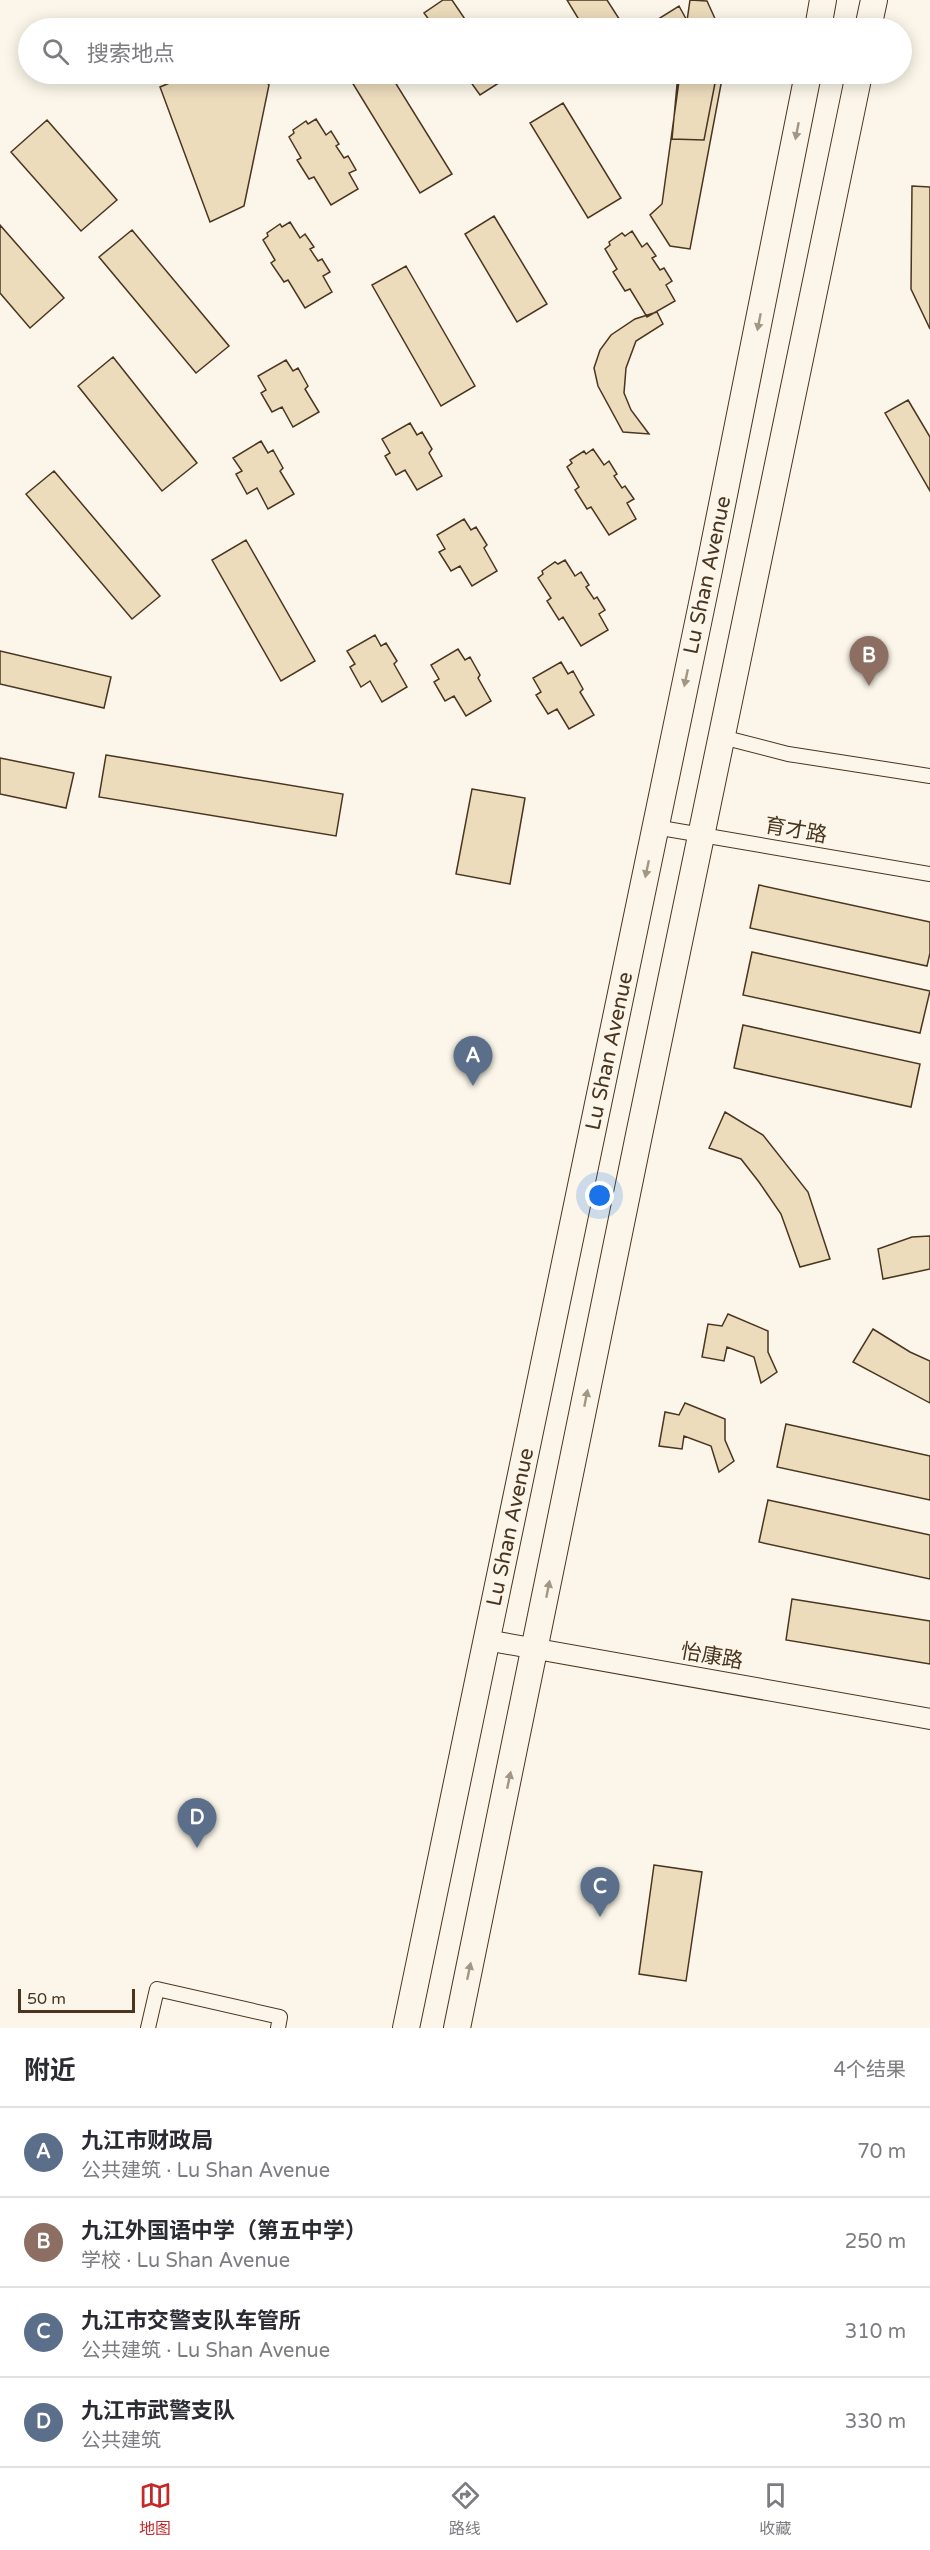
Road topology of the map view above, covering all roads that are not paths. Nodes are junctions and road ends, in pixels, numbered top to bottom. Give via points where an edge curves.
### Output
1 (823, 0) edge
2 (874, 0) edge
3 (820, 18) edge
4 (870, 18) edge
5 (806, 84) edge
6 (857, 84) edge
7 (722, 737) junction
8 (930, 776) edge
9 (655, 827) junction
10 (701, 835) junction
11 (930, 874) edge
12 (486, 1640) junction
13 (536, 1648) junction
14 (930, 1719) edge
15 (147, 2028) edge
16 (278, 2028) edge
17 (406, 2028) edge
18 (458, 2028) edge

1 - 3 highway
2 - 4 highway
5 -> 9 highway, Lu Shan Avenue
6 - 7 highway
7 - 8 street via 788,754
7 - 10 highway
9 - 10 street, 育才路
9 -> 12 highway, Lu Shan Avenue
10 - 11 street, 育才路
13 -> 10 highway
12 - 13 street, 怡康路
12 - 17 highway, Lu Shan Avenue
13 - 14 street, 怡康路
18 -> 13 highway
15 - 16 street via 157,1989 280,2017

